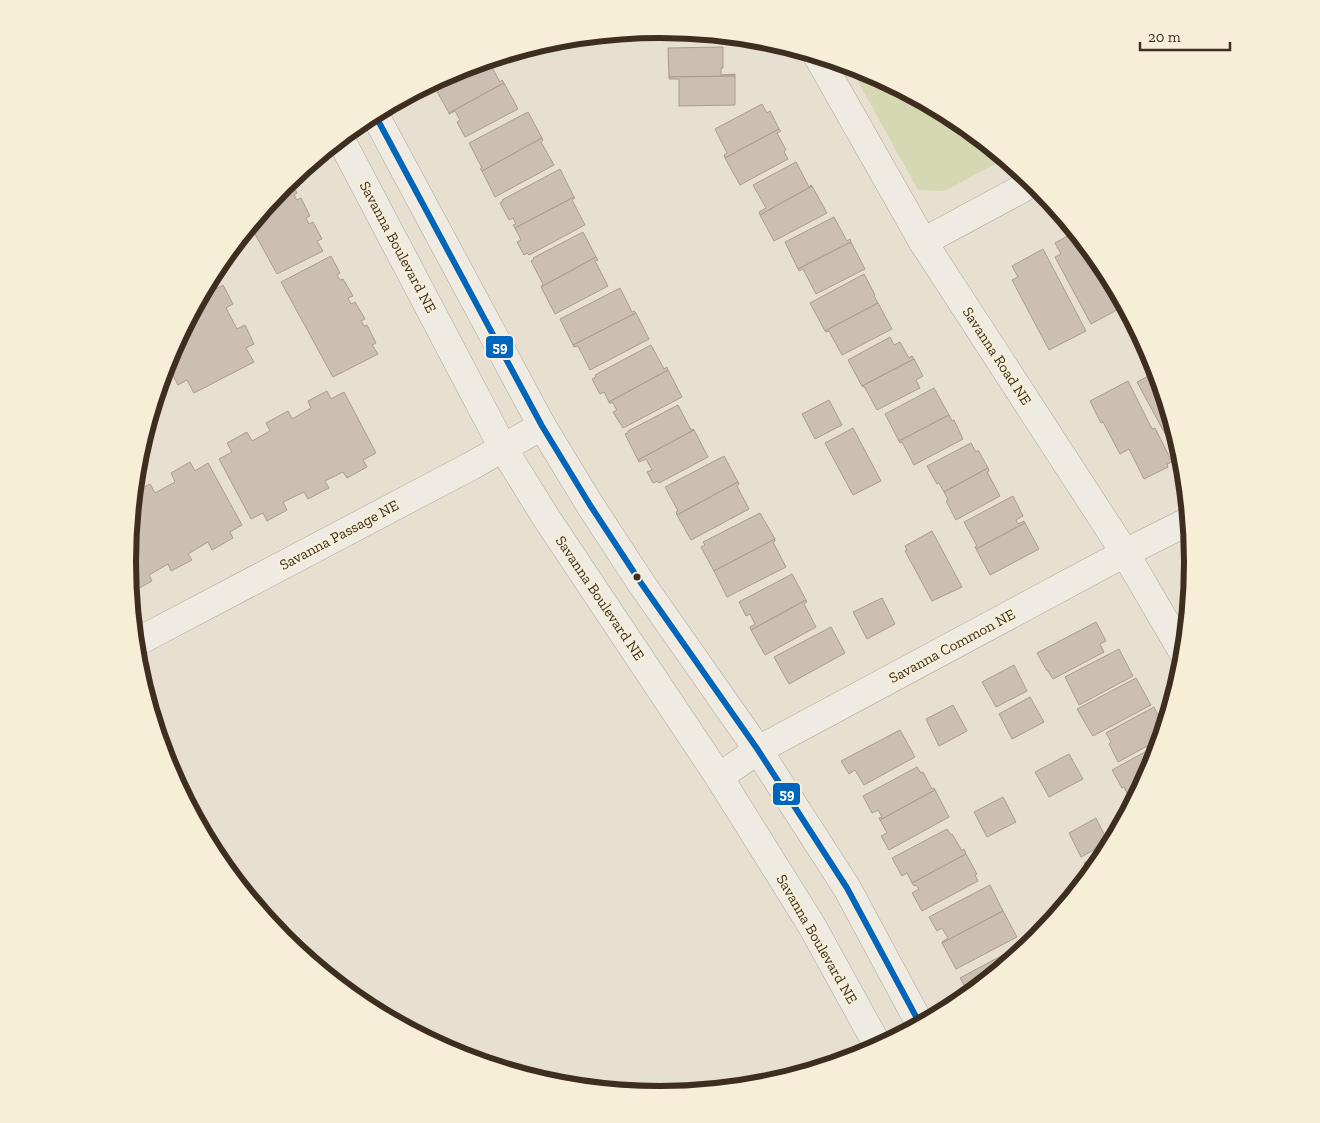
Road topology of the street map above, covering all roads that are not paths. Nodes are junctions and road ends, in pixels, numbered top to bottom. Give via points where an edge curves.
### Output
1 (822, 63) edge
2 (378, 120) edge
3 (343, 144) edge
4 (1026, 186) edge
5 (923, 242) junction
6 (542, 426) junction
7 (503, 448) junction
8 (1183, 524) edge
9 (1125, 553) junction
10 (142, 639) edge
11 (1178, 643) edge
12 (758, 750) junction
13 (719, 777) junction
14 (917, 1018) edge
15 (874, 1040) edge

1 - 5 street, Savanna Road NE
2 - 6 street
3 - 7 street, Savanna Boulevard NE
4 - 5 street
5 - 9 street, Savanna Road NE
6 - 7 street, Savanna Passage NE
6 - 12 street via 641,583
7 - 10 street, Savanna Passage NE
7 - 13 street, Savanna Boulevard NE
8 - 9 street, Savanna Common NE
9 - 11 street, Savanna Road NE
9 - 12 street, Savanna Common NE
12 - 13 street, Savanna Common NE
12 - 14 street via 847,888
13 - 15 street, Savanna Boulevard NE via 812,926

